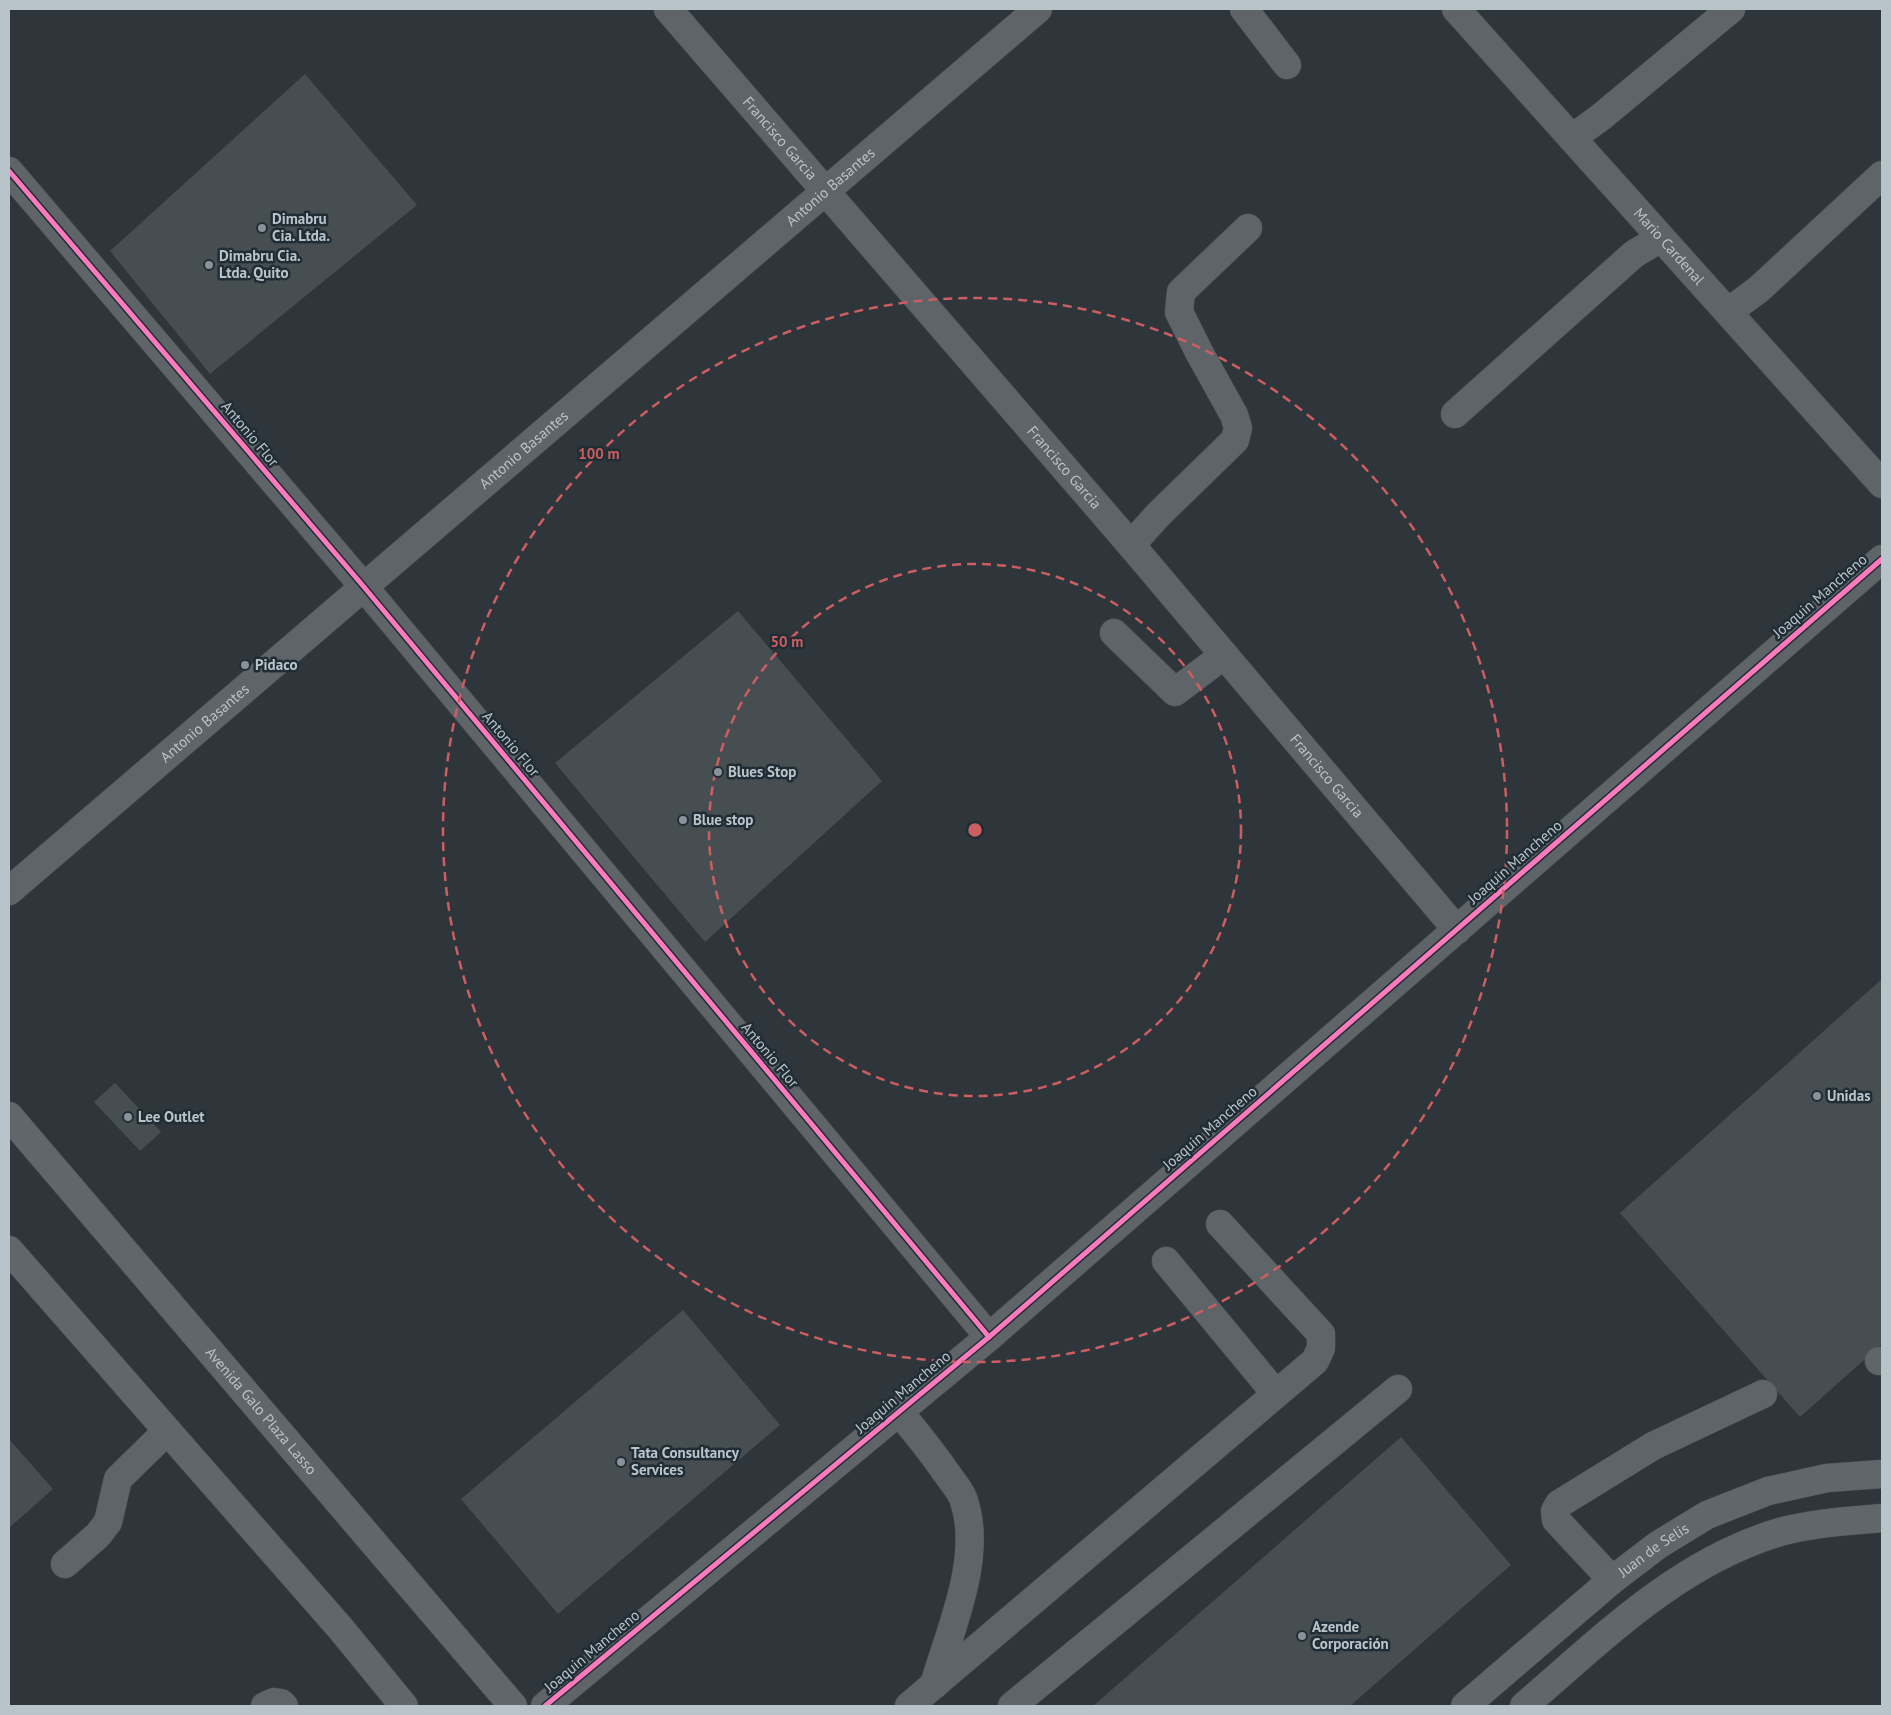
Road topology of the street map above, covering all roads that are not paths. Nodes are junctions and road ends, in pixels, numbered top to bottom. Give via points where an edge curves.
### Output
1 (668, 9) edge
2 (1038, 9) edge
3 (1244, 9) edge
4 (1456, 9) edge
5 (1731, 9) edge
6 (1287, 65) dead end
7 (1572, 138) junction
8 (9, 171) edge
9 (1882, 176) edge
10 (825, 192) junction
11 (1248, 228) dead end
12 (1662, 238) junction
13 (1728, 312) junction
14 (1455, 414) dead end
15 (1882, 484) edge
16 (1131, 545) junction
17 (1882, 558) edge
18 (364, 587) junction
19 (1114, 633) dead end
20 (1224, 655) junction
21 (9, 891) edge
22 (1457, 930) junction
23 (9, 1116) edge
24 (1220, 1224) dead end
25 (9, 1250) edge
26 (1166, 1262) dead end
27 (989, 1337) junction
28 (1398, 1389) dead end
29 (1276, 1394) junction
30 (1764, 1394) dead end
31 (899, 1412) junction
32 (167, 1431) junction
33 (1882, 1474) edge
34 (1882, 1518) edge
35 (65, 1564) dead end
36 (1612, 1580) junction
37 (934, 1686) junction
38 (265, 1706) edge
39 (284, 1706) edge
40 (403, 1706) edge
41 (513, 1706) edge
42 (545, 1706) edge
43 (908, 1706) edge
44 (1012, 1706) edge
45 (1465, 1706) edge
46 (1524, 1706) edge

1 - 10 street, Francisco Garcia
2 - 10 street, Antonio Basantes
3 - 6 street
4 - 7 street, Mario Cardenal
5 - 7 street
7 - 12 street, Mario Cardenal
8 - 18 street, Antonio Flor
9 - 13 street via 1760,289
10 - 16 street, Francisco Garcia
10 - 18 street, Antonio Basantes
11 - 16 street via 1181,292 1179,312 1234,415 1238,428 1235,440
12 - 13 street, Mario Cardenal
12 - 14 street via 1634,254
13 - 15 street, Mario Cardenal
16 - 20 street, Francisco Garcia
17 - 22 street, Joaquin Mancheno
18 - 21 street, Antonio Basantes
18 - 27 street, Antonio Flor
19 - 20 street via 1175,692
20 - 22 street, Francisco Garcia
22 - 27 street, Joaquin Mancheno
23 - 41 main road, Avenida Galo Plaza Lasso
24 - 29 street via 1322,1334 1315,1362
25 - 32 main road
26 - 29 street
27 - 31 street, Joaquin Mancheno
28 - 44 street
29 - 37 street
30 - 36 street via 1653,1446 1559,1504 1555,1511 1556,1520
31 - 37 street via 964,1499 970,1528 967,1576
31 - 42 street, Joaquin Mancheno
32 - 35 street via 118,1479 108,1522
32 - 40 main road via 341,1629
33 - 36 main road, Juan de Selis via 1827,1478 1768,1491 1733,1504 1707,1515 1658,1545
34 - 46 main road via 1781,1532 1730,1551 1672,1583 1632,1613
36 - 45 main road, Juan de Selis
37 - 43 street
38 - 39 street via 274,1702

